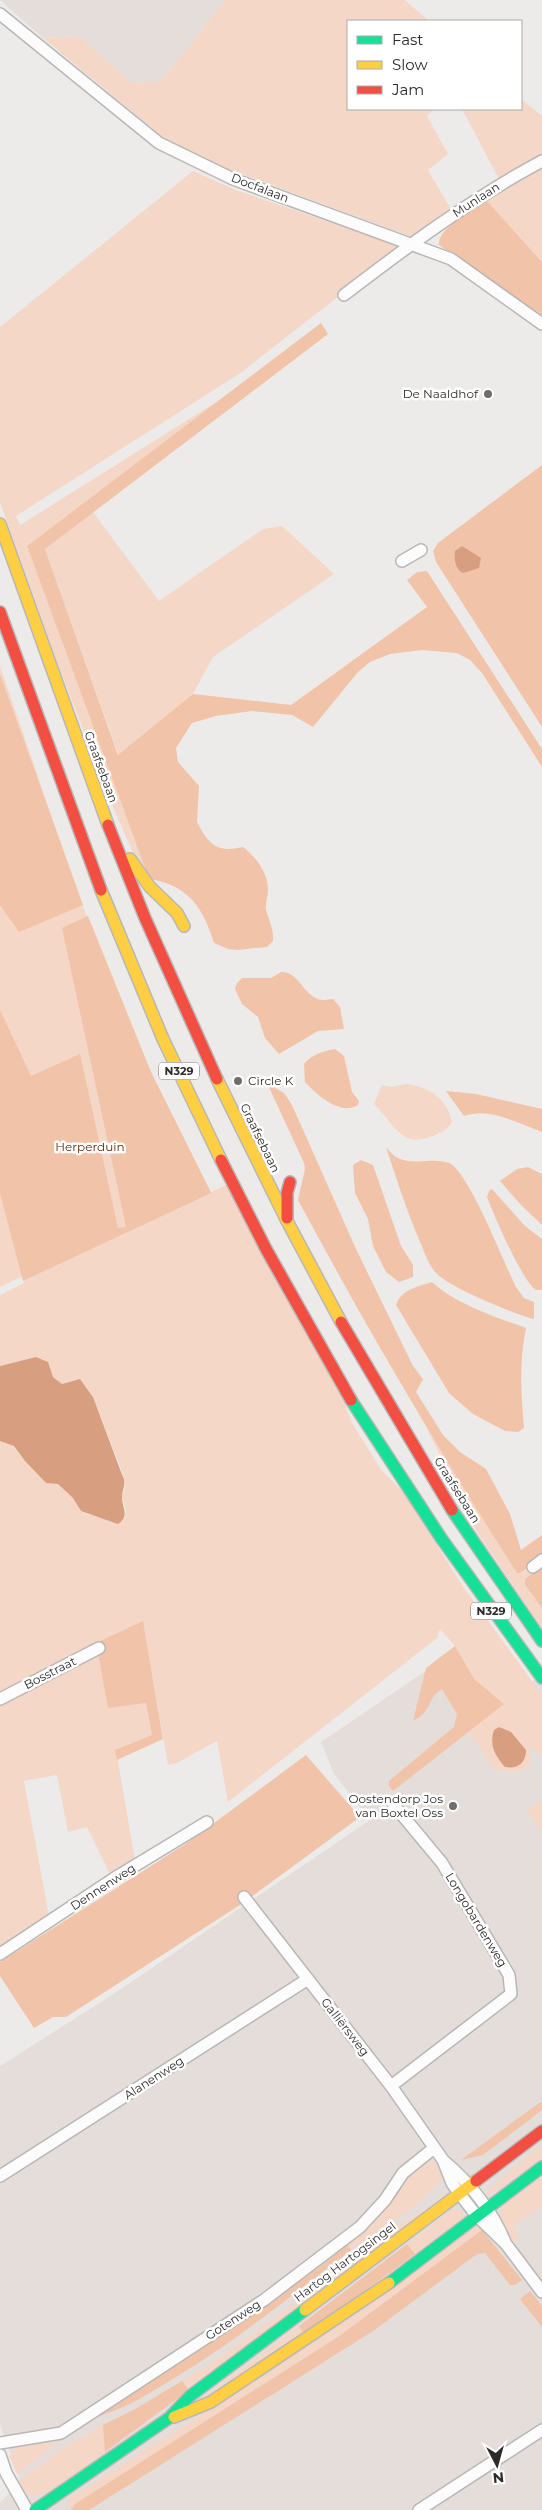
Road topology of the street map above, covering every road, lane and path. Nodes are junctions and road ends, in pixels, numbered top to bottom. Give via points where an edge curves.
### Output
1 (0, 14) edge
2 (542, 161) edge
3 (412, 244) junction
4 (344, 295) dead end
5 (542, 324) edge
6 (0, 524) edge
7 (421, 550) dead end
8 (402, 561) dead end
9 (0, 612) edge
10 (103, 813) junction
11 (184, 926) dead end
12 (290, 1182) dead end
13 (288, 1225) junction
14 (530, 1624) junction
15 (542, 1636) edge
16 (542, 1641) edge
17 (99, 1648) dead end
18 (542, 1678) edge
19 (0, 1698) edge
20 (393, 1804) dead end
21 (207, 1822) dead end
22 (244, 1897) dead end
23 (0, 1954) edge
24 (308, 1979) junction
25 (391, 2086) junction
26 (542, 2131) edge
27 (434, 2148) junction
28 (443, 2160) junction
29 (542, 2166) edge
30 (0, 2176) edge
31 (469, 2185) junction
32 (459, 2193) junction
33 (481, 2212) junction
34 (542, 2292) edge
35 (169, 2418) junction
36 (542, 2430) edge
37 (0, 2442) edge
38 (0, 2455) edge
39 (27, 2510) edge
40 (35, 2510) edge
41 (420, 2510) edge

1 - 3 street, Docfalaan via 159,143 233,179
2 - 3 street, Munlaan via 509,179
3 - 4 street, Munlaan
3 - 5 street, Docfalaan via 451,259
6 - 10 main road, Graafsebaan / N329
7 - 8 street
9 - 18 main road, N329 via 102,895 199,1115 244,1204 291,1293 382,1449 460,1566
10 - 11 main road via 138,872 177,913
10 - 13 main road, Graafsebaan / N329 via 200,1043
12 - 13 main road via 286,1203
13 - 14 main road, Graafsebaan / N329 via 356,1348 454,1513
14 - 15 main road, N329
14 - 16 main road, Graafsebaan / N329
17 - 19 street, Bosstraat
20 - 25 street, Longobardenweg via 442,1863 509,1974 511,1994
21 - 23 street, Dennenweg
22 - 24 street, Galliërsweg
24 - 25 street, Galliërsweg
24 - 30 street, Alanenweg
25 - 27 street, Galliërsweg
26 - 31 main road, Hartog Hartogsingel
27 - 28 street, Galliërsweg
27 - 37 street, Gotenweg via 403,2173 385,2200 360,2227 264,2300 61,2433
28 - 31 street, Galliërsweg
28 - 32 street, Galliërsweg
29 - 33 main road, Hartog Hartogsingel
31 - 32 main road, Hartog Hartogsingel
31 - 33 street, Galliërsweg
32 - 33 street, Galliërsweg
32 - 35 main road, Hartog Hartogsingel via 190,2396
33 - 34 street, Galliërsweg
33 - 35 main road, Hartog Hartogsingel via 370,2297 235,2387 211,2402
35 - 40 main road, Hartog Hartogsingel
36 - 41 street
38 - 39 street via 6,2473

